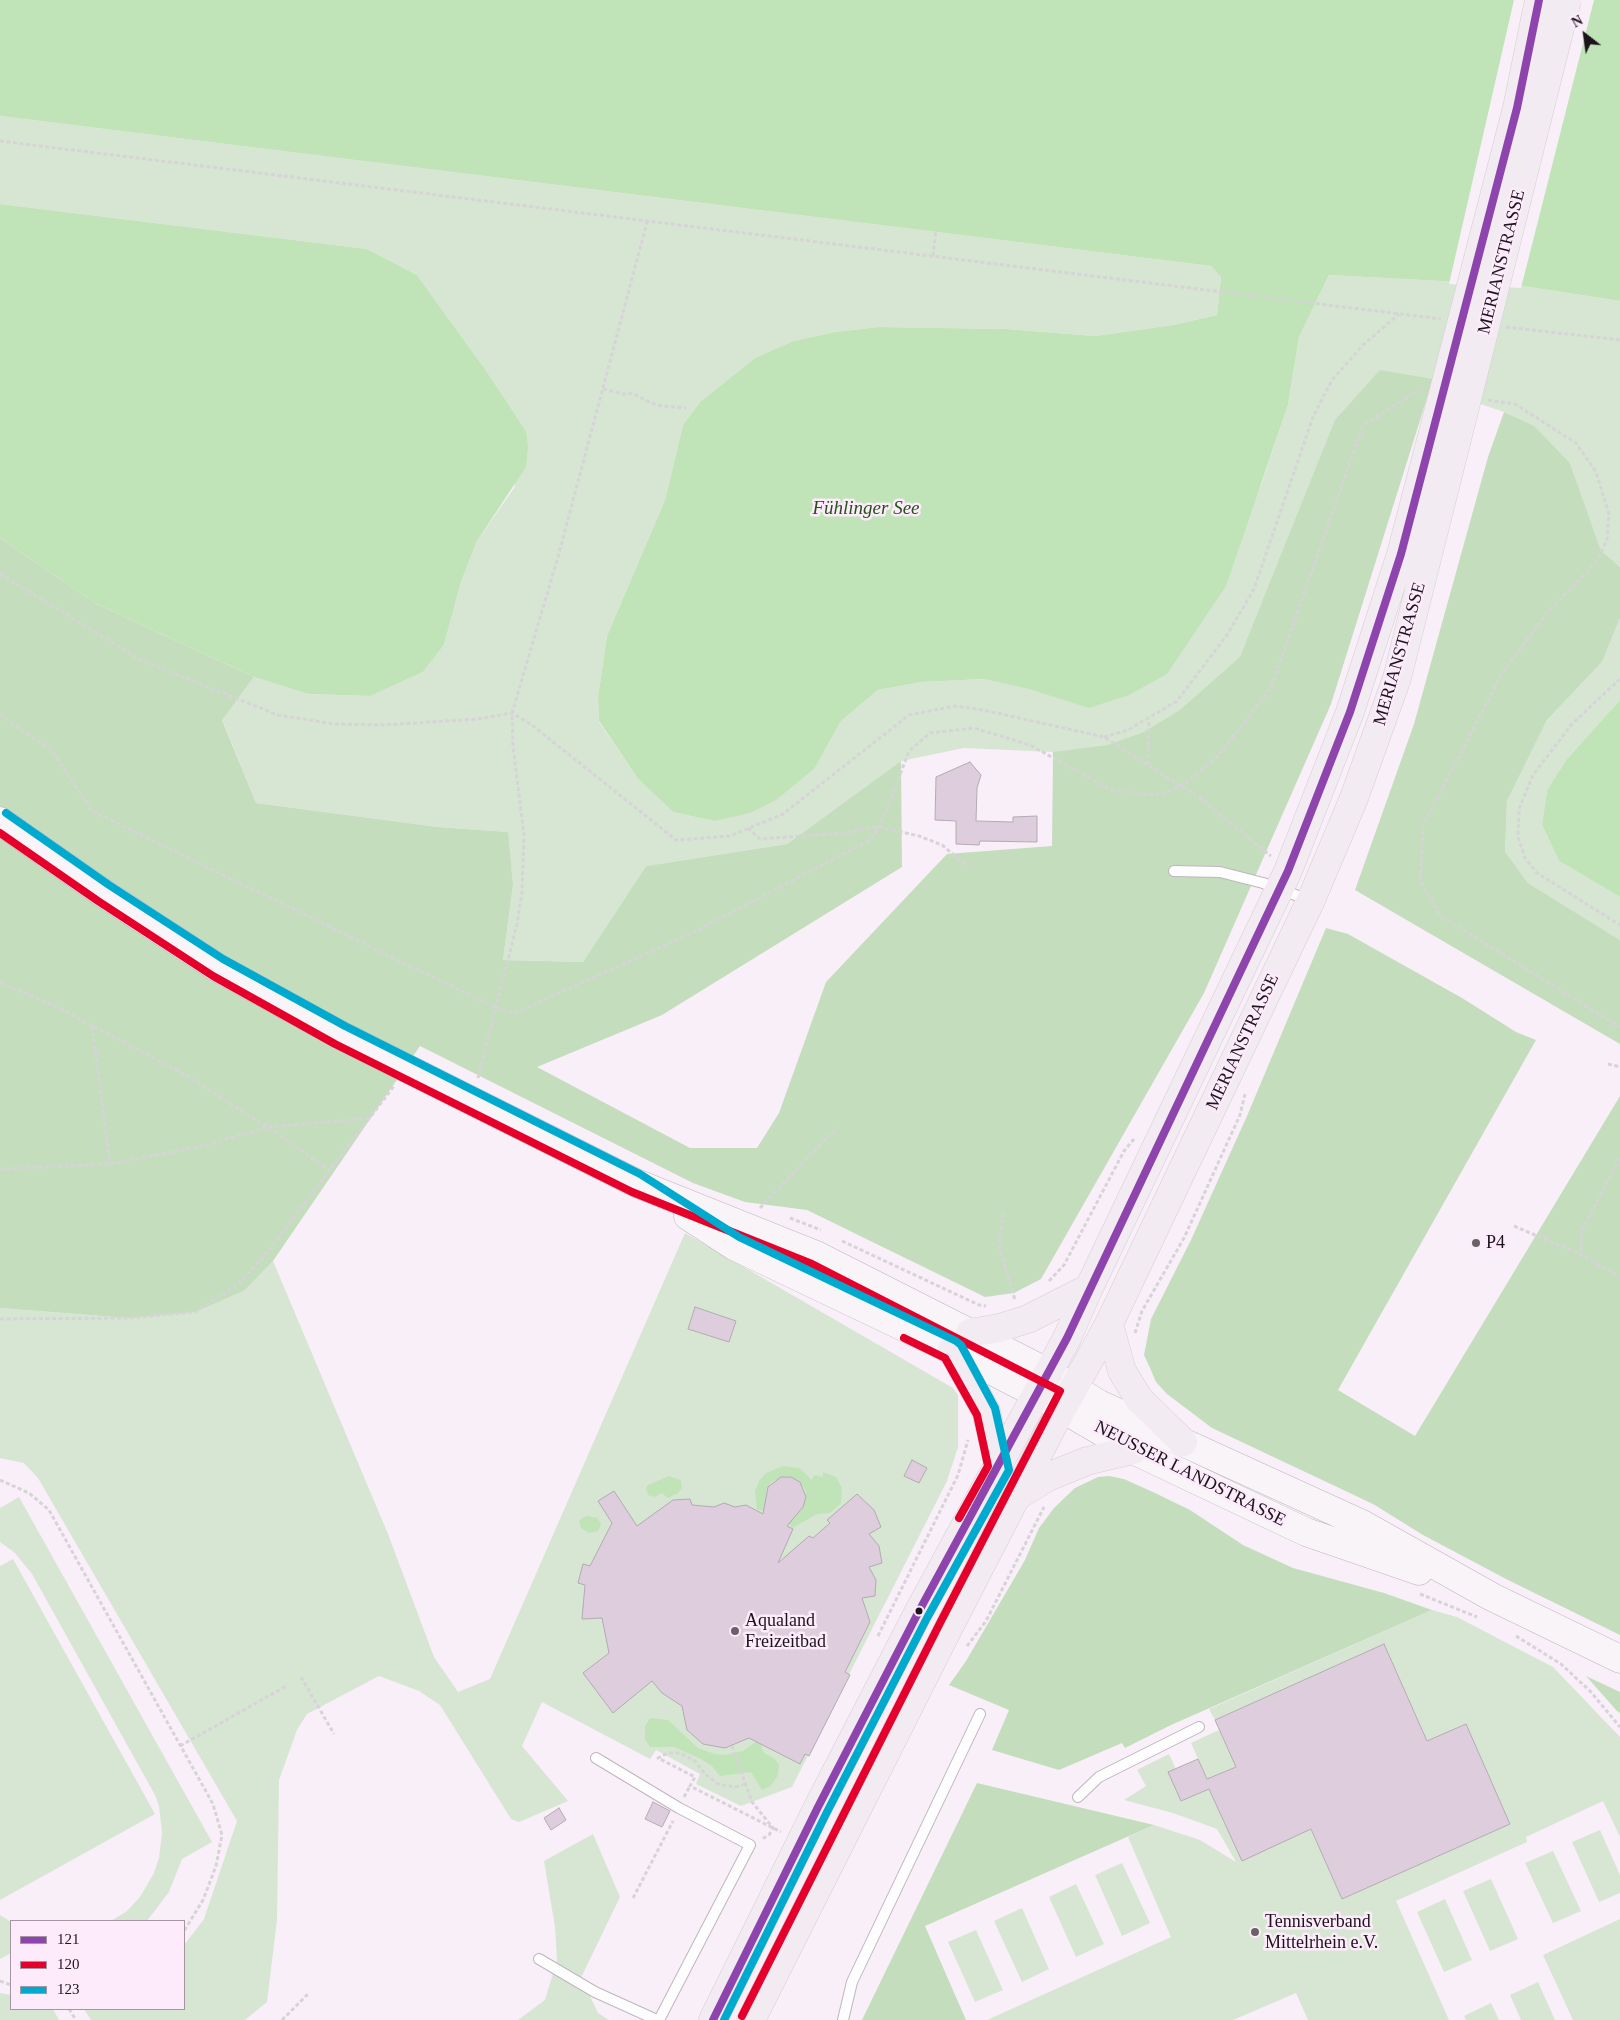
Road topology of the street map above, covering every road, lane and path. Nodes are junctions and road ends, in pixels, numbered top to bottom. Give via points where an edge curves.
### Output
1 (1539, 0) edge
2 (1568, 0) edge
3 (0, 141) edge
4 (647, 222) junction
5 (936, 229) dead end
6 (933, 256) junction
7 (603, 389) junction
8 (1431, 390) dead end
9 (1487, 400) dead end
10 (686, 408) dead end
11 (1443, 441) junction
12 (0, 574) edge
13 (1620, 679) edge
14 (512, 713) junction
15 (0, 715) edge
16 (1149, 719) junction
17 (1104, 737) junction
18 (1148, 765) junction
19 (1180, 787) junction
20 (0, 820) edge
21 (880, 827) junction
22 (748, 828) junction
23 (1274, 858) dead end
24 (968, 867) dead end
25 (1174, 870) dead end
26 (1279, 890) junction
27 (1311, 900) junction
28 (1620, 925) edge
29 (0, 983) edge
30 (496, 1008) junction
31 (92, 1026) junction
32 (1620, 1027) edge
33 (1608, 1064) dead end
34 (1620, 1067) edge
35 (407, 1068) junction
36 (469, 1076) dead end
37 (372, 1118) junction
38 (267, 1127) junction
39 (838, 1127) dead end
40 (1620, 1158) edge
41 (110, 1164) junction
42 (0, 1169) edge
43 (330, 1171) junction
44 (751, 1208) dead end
45 (758, 1210) junction
46 (767, 1212) dead end
47 (1003, 1213) dead end
48 (784, 1216) dead end
49 (1514, 1226) dead end
50 (827, 1234) dead end
51 (836, 1238) dead end
52 (1581, 1255) junction
53 (1620, 1277) edge
54 (1089, 1288) junction
55 (1013, 1299) dead end
56 (988, 1306) dead end
57 (0, 1319) edge
58 (1109, 1324) junction
59 (961, 1341) junction
60 (1043, 1384) junction
61 (1068, 1398) junction
62 (1183, 1442) junction
63 (1133, 1450) junction
64 (999, 1467) junction
65 (0, 1480) edge
66 (1017, 1496) junction
67 (1046, 1504) dead end
68 (1414, 1591) dead end
69 (1488, 1608) junction
70 (1508, 1631) dead end
71 (964, 1650) dead end
72 (1620, 1659) edge
73 (301, 1678) dead end
74 (288, 1685) dead end
75 (980, 1714) dead end
76 (1199, 1727) dead end
77 (1620, 1727) edge
78 (334, 1734) dead end
79 (180, 1746) junction
80 (732, 1746) dead end
81 (596, 1758) dead end
82 (745, 1784) junction
83 (690, 1786) junction
84 (1078, 1797) dead end
85 (679, 1808) junction
86 (773, 1828) junction
87 (750, 1845) junction
88 (633, 1898) dead end
89 (185, 1929) edge
90 (538, 1960) dead end
91 (310, 1993) dead end
92 (282, 2020) edge
93 (658, 2020) edge
94 (713, 2020) edge
95 (751, 2020) edge
96 (843, 2020) edge

1 - 11 main road, MERIANSTRASSE, bridge
2 - 11 main road, MERIANSTRASSE, bridge
3 - 4 path
4 - 6 path
4 - 7 path
5 - 6 path
6 - 16 path via 1400,314 1363,345 1332,380 1313,417 1254,589 1227,635 1177,701
7 - 10 path via 632,393 661,406
7 - 14 path
8 - 19 path via 1422,389 1363,425 1272,688 1217,756
9 - 32 path via 1515,404 1576,443 1596,472 1610,514 1607,539 1598,560 1547,613 1500,676 1423,826 1420,881 1441,916
11 - 26 main road, MERIANSTRASSE via 1401,554 1350,712
11 - 27 main road, MERIANSTRASSE via 1397,678 1354,798
12 - 14 path via 141,660 278,715 334,724 384,725 478,719
13 - 28 path via 1572,724 1533,775 1519,809 1518,837 1525,858 1537,873
14 - 22 path via 532,724 676,840 730,836
14 - 30 path via 524,835 522,892
15 - 30 path via 51,750 92,811
16 - 17 path
16 - 18 path
17 - 18 path
17 - 22 path via 955,706 909,715 783,814
18 - 19 path
19 - 21 path via 1156,794 1111,790 1030,745 974,728 930,733 909,751
19 - 23 path via 1200,798
20 - 35 main road, NEUSSER LANDSTRASSE via 103,893 218,968
21 - 22 path via 760,839
21 - 24 path via 942,845
21 - 30 path via 870,840 696,931 515,1013
25 - 26 lane via 1220,872
26 - 27 lane
26 - 54 main road, MERIANSTRASSE
27 - 58 main road, MERIANSTRASSE
29 - 31 path via 51,1004
30 - 36 path via 478,1080
31 - 38 path via 182,1073
31 - 41 path
33 - 34 path
35 - 37 path
35 - 59 main road, NEUSSER LANDSTRASSE via 636,1183 816,1255
37 - 38 path
37 - 43 path
38 - 41 path via 207,1145
38 - 43 path
39 - 45 path
40 - 52 path via 1582,1230
41 - 42 path
43 - 57 path via 264,1256 237,1285 195,1312 128,1318
44 - 45 path
45 - 46 path
47 - 55 path via 999,1246
48 - 50 path
49 - 52 path
51 - 56 path via 979,1305
52 - 53 path
54 - 59 main road via 1028,1319
54 - 60 main road, MERIANSTRASSE
58 - 61 main road, MERIANSTRASSE
58 - 62 main road via 1122,1372 1139,1398
59 - 60 main road, NEUSSER LANDSTRASSE
59 - 64 main road via 986,1411
60 - 61 main road, NEUSSER LANDSTRASSE
60 - 64 main road, MERIANSTRASSE
61 - 62 main road, NEUSSER LANDSTRASSE via 1099,1404
61 - 63 main road, NEUSSER LANDSTRASSE
61 - 66 main road, MERIANSTRASSE
62 - 69 main road, NEUSSER LANDSTRASSE via 1362,1524
63 - 66 main road via 1086,1461 1048,1477
63 - 69 main road, NEUSSER LANDSTRASSE via 1306,1532
64 - 94 main road, MERIANSTRASSE via 913,1622
65 - 79 path via 29,1493 49,1510
66 - 95 main road, MERIANSTRASSE
67 - 71 path via 986,1621
68 - 69 path
69 - 72 main road, NEUSSER LANDSTRASSE
70 - 77 path via 1561,1664 1590,1691
73 - 78 path
74 - 79 path
75 - 96 lane via 852,1982
76 - 84 lane via 1099,1777
79 - 89 path via 213,1804 222,1835 216,1866 203,1900
80 - 82 path
81 - 85 lane
82 - 83 path via 735,1787 718,1784 695,1761 680,1753 658,1758 695,1777
82 - 86 path via 752,1802
83 - 85 path
83 - 86 path
85 - 87 lane
85 - 88 path
86 - 87 path via 769,1835
87 - 93 lane
90 - 93 lane via 595,1992
91 - 92 path

